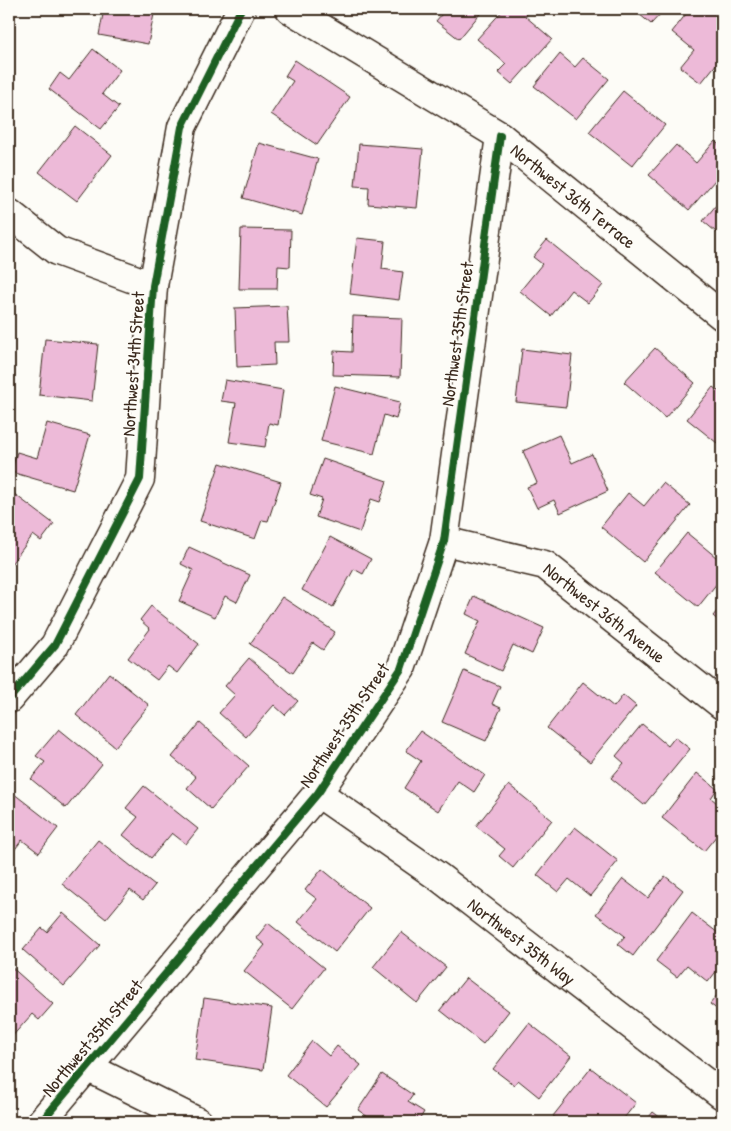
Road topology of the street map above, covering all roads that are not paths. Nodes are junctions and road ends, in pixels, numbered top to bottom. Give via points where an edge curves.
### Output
1 (241, 9) edge
2 (290, 9) edge
3 (500, 136) junction
4 (9, 214) edge
5 (153, 286) junction
6 (722, 316) edge
7 (444, 541) junction
8 (9, 700) edge
9 (722, 705) edge
10 (318, 793) junction
11 (87, 1067) junction
12 (722, 1095) edge
13 (41, 1122) edge
14 (198, 1122) edge

1 - 5 street, Northwest 34th Street via 182,127
2 - 3 street, Northwest 36th Terrace
3 - 6 street, Northwest 36th Terrace
3 - 7 street, Northwest 35th Street
4 - 5 street via 57,251
5 - 8 street, Northwest 34th Street via 140,479 55,646
7 - 9 street, Northwest 36th Avenue via 545,564
7 - 10 street, Northwest 35th Street via 401,669
10 - 11 street, Northwest 35th Street
10 - 12 street, Northwest 35th Way via 440,878
11 - 13 street, Northwest 35th Street
11 - 14 street

